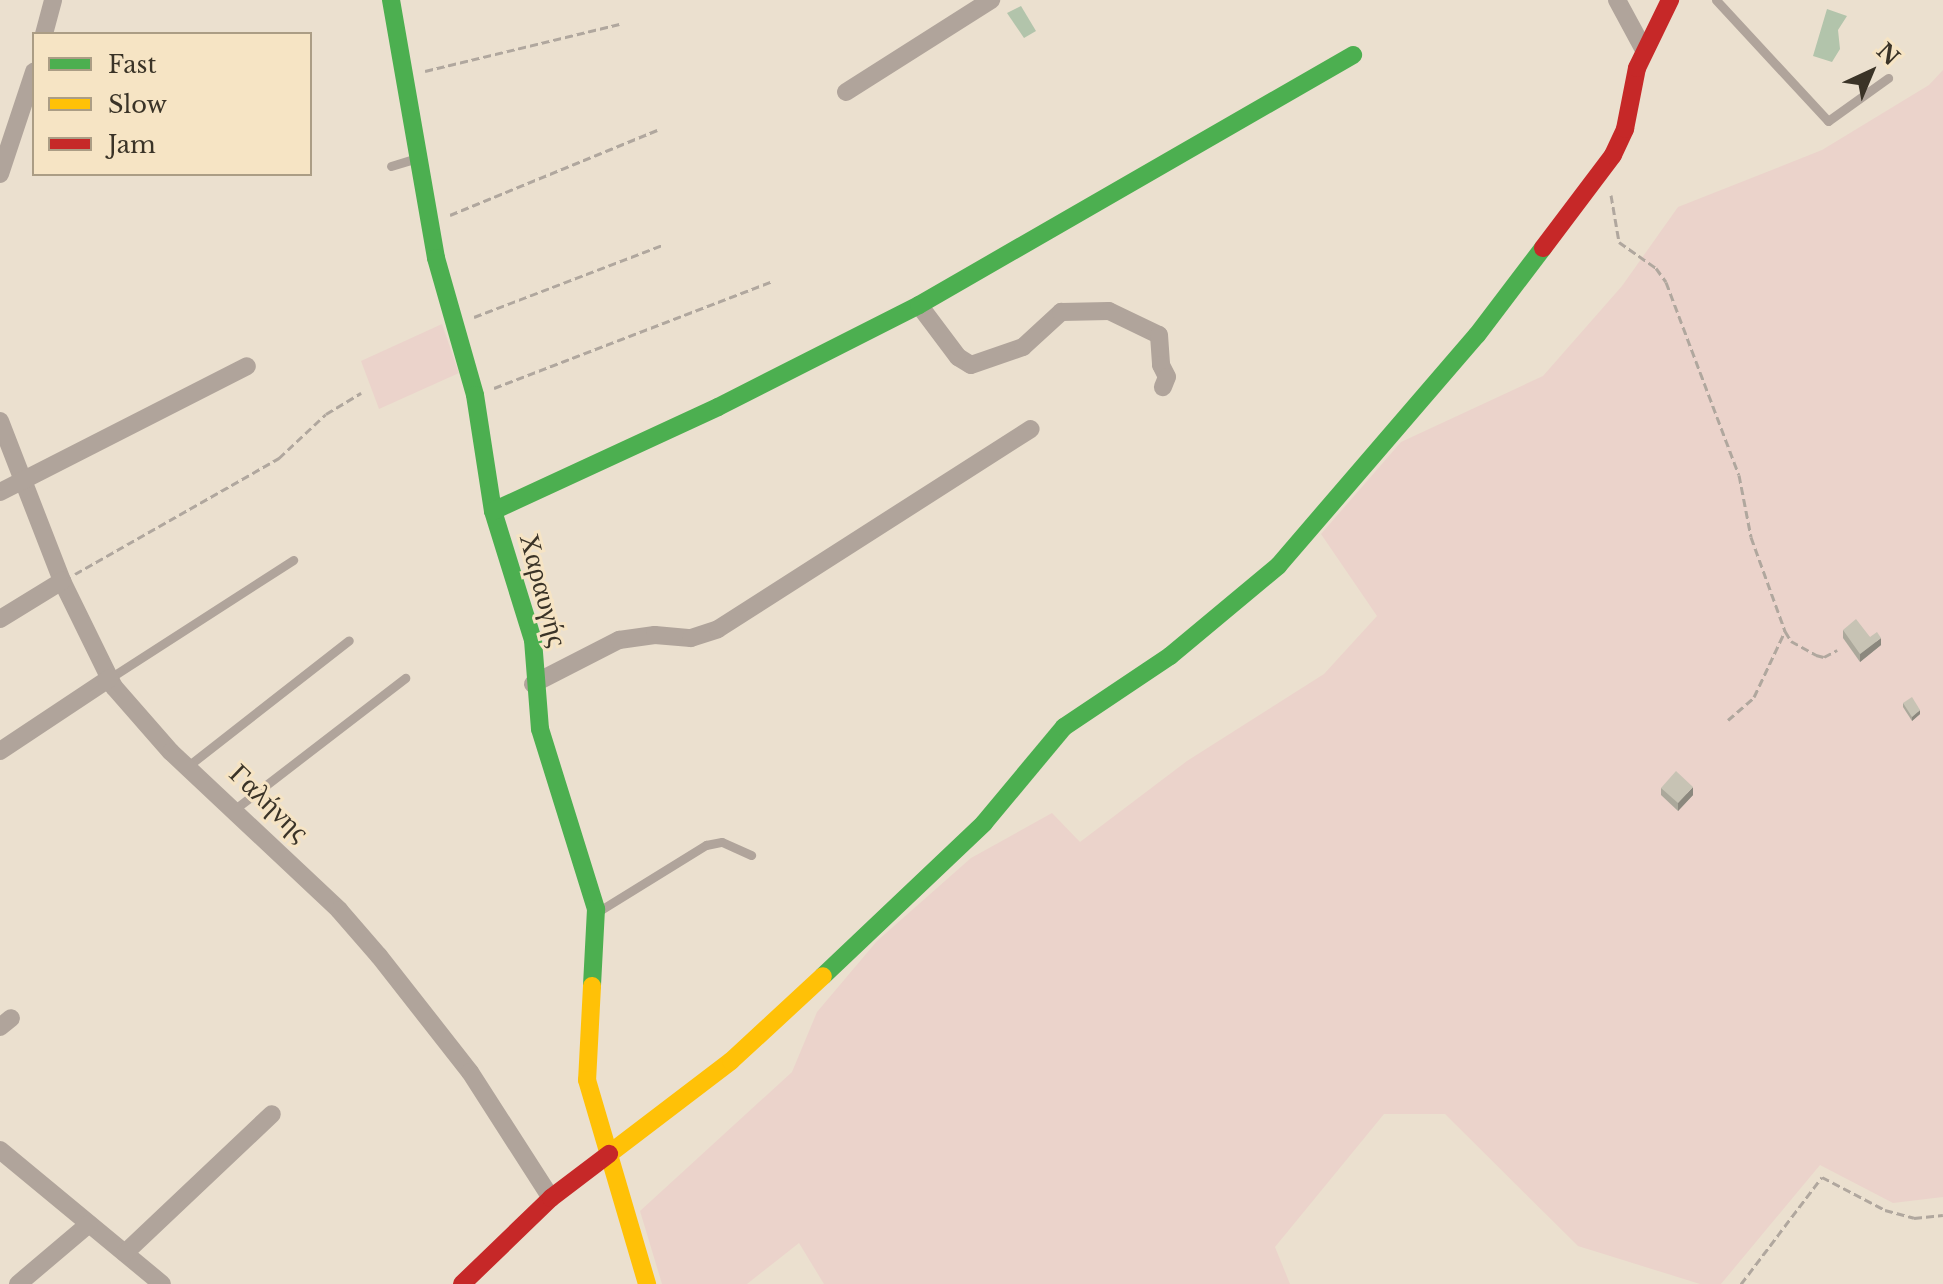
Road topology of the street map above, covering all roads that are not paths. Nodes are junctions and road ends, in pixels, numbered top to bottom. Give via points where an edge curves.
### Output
1 (53, 0) edge
2 (391, 0) edge
3 (991, 0) edge
4 (1617, 0) edge
5 (1670, 0) edge
6 (1716, 0) edge
7 (45, 32) edge
8 (1644, 50) junction
9 (1353, 55) dead end
10 (32, 78) edge
11 (1888, 78) dead end
12 (846, 92) dead end
13 (417, 158) junction
14 (391, 166) dead end
15 (0, 174) edge
16 (919, 305) junction
17 (247, 366) dead end
18 (1163, 387) dead end
19 (0, 421) edge
20 (1031, 429) dead end
21 (22, 480) junction
22 (0, 492) edge
23 (493, 511) junction
24 (293, 560) dead end
25 (62, 581) junction
26 (0, 619) edge
27 (349, 640) dead end
28 (110, 678) junction
29 (405, 678) dead end
30 (533, 684) junction
31 (0, 751) edge
32 (188, 766) junction
33 (235, 809) junction
34 (751, 855) dead end
35 (596, 913) junction
36 (272, 1114) dead end
37 (0, 1150) edge
38 (607, 1153) junction
39 (551, 1198) junction
40 (89, 1224) junction
41 (125, 1253) junction
42 (18, 1284) edge
43 (162, 1284) edge
44 (462, 1284) edge
45 (647, 1284) edge

1 - 7 street
2 - 13 street, Χαραυγής
3 - 12 street
4 - 8 street
5 - 8 street
6 - 11 lane via 1828,121
8 - 38 street via 1625,129 1613,155 1477,335 1278,566 1170,656 1064,727 984,823 779,1019 687,1096
9 - 16 street
10 - 15 street
13 - 14 lane
13 - 23 street, Χαραυγής via 475,395
16 - 18 street via 958,357 971,365 1023,347 1061,312 1109,311 1159,335 1167,377
16 - 23 street via 718,407
17 - 21 street
19 - 21 street, Γαλήνης
20 - 30 street via 718,629 691,638 619,640
21 - 22 street
21 - 25 street, Γαλήνης
23 - 30 street, Χαραυγής via 533,640
24 - 28 lane
25 - 26 street
25 - 28 street, Γαλήνης
27 - 32 lane
28 - 31 street
28 - 32 street, Γαλήνης via 128,705
29 - 33 lane
30 - 35 street, Χαραυγής via 558,797 586,867
32 - 33 street, Γαλήνης
33 - 39 street, Γαλήνης via 379,956 470,1072
34 - 35 lane via 722,842 706,845
35 - 38 street, Χαραυγής via 587,1080
36 - 41 street
37 - 40 street
38 - 39 street
38 - 45 street, Χαραυγής
39 - 44 street
40 - 41 street
40 - 42 street
41 - 43 street

